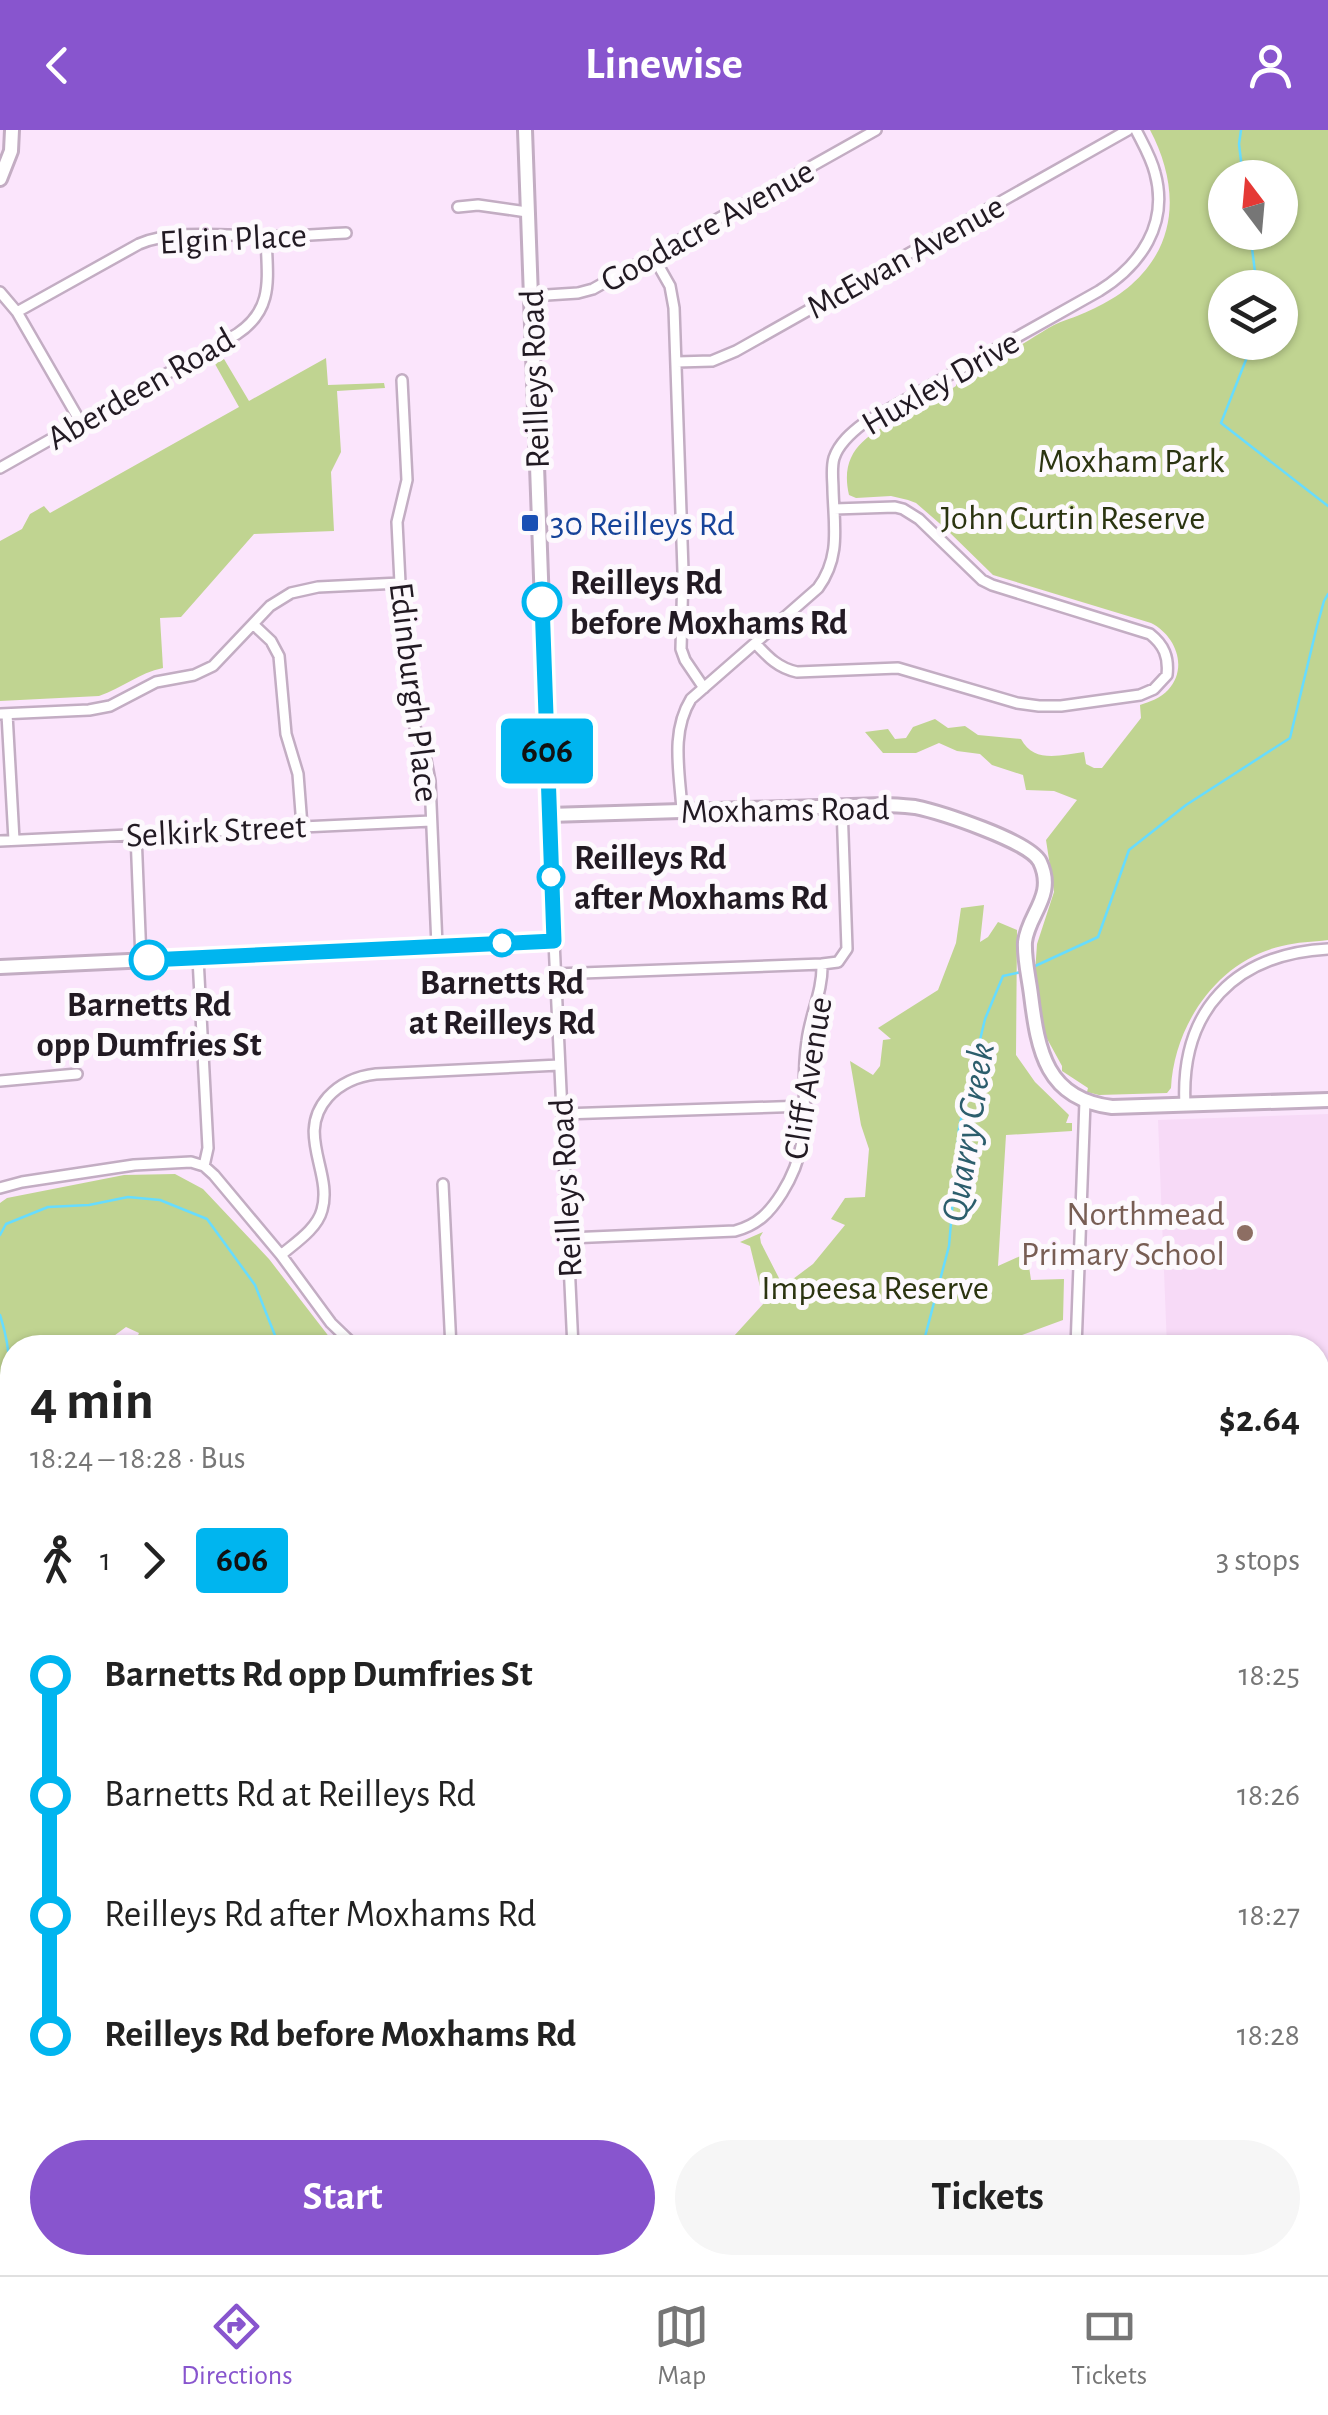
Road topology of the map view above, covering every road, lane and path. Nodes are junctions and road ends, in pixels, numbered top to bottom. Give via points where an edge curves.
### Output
1 (12, 130) edge
2 (525, 130) edge
3 (876, 130) edge
4 (1128, 130) edge
5 (1136, 130) edge
6 (0, 179) edge
7 (458, 208) dead end
8 (527, 212) junction
9 (346, 233) dead end
10 (266, 236) junction
11 (653, 256) junction
12 (0, 292) edge
13 (531, 296) junction
14 (18, 312) junction
15 (677, 362) junction
16 (402, 380) dead end
17 (80, 423) junction
18 (0, 468) edge
19 (834, 509) junction
20 (400, 583) junction
21 (253, 624) junction
22 (755, 643) junction
23 (704, 688) junction
24 (4, 714) edge
25 (842, 806) junction
26 (682, 811) junction
27 (549, 815) junction
28 (431, 821) junction
29 (302, 826) junction
30 (136, 834) junction
31 (14, 840) junction
32 (0, 841) edge
33 (554, 941) junction
34 (436, 946) junction
35 (1328, 949) edge
36 (198, 958) junction
37 (141, 960) junction
38 (822, 964) junction
39 (0, 967) edge
40 (555, 974) junction
41 (559, 1066) junction
42 (77, 1074) dead end
43 (0, 1082) edge
44 (1328, 1100) edge
45 (1086, 1101) junction
46 (1185, 1104) junction
47 (806, 1106) junction
48 (562, 1114) junction
49 (204, 1166) junction
50 (443, 1184) dead end
51 (0, 1188) edge
52 (568, 1238) junction
53 (281, 1256) junction
54 (344, 1335) edge
55 (450, 1335) edge
56 (572, 1335) edge
57 (1077, 1335) edge

1 - 6 street
2 - 8 street, Reilleys Road
3 - 11 street, Goodacre Avenue
4 - 15 street, McEwan Avenue via 736,351 712,361
5 - 19 street, Huxley Drive via 1151,158 1159,198 1151,238 1130,268 849,434 834,458
7 - 8 street
8 - 13 street, Reilleys Road
9 - 10 street, Elgin Place
10 - 14 street, Elgin Place via 154,238
10 - 17 street, Aberdeen Road via 267,288 251,324
11 - 13 street, Goodacre Avenue via 586,292
11 - 15 street via 673,296
12 - 14 street
13 - 27 street, Reilleys Road
14 - 17 street
15 - 23 street via 681,649
16 - 20 street, Edinburgh Place via 407,480 397,522
17 - 18 street, Aberdeen Road
19 - 22 street, Huxley Drive via 835,547 826,578
19 - 22 street via 904,509 982,580 1150,634 1164,650 1166,675 1140,695 1040,706 898,668 784,669
20 - 21 street via 303,589 276,601
20 - 28 street, Edinburgh Place
21 - 24 street via 219,662 156,682 115,704
21 - 29 street via 279,656
22 - 23 street, Huxley Drive
23 - 26 street, Huxley Drive via 685,709 677,733
24 - 31 street
25 - 26 street, Moxhams Road
25 - 38 street, Cliff Avenue via 847,950 838,962
25 - 45 street, Moxhams Road via 923,809 1032,852 1044,888 1025,951 1036,1036 1048,1068
26 - 27 street, Moxhams Road
27 - 33 street, Reilleys Road
28 - 29 street, Selkirk Street
28 - 34 street, Edinburgh Place
29 - 30 street, Selkirk Street
30 - 31 street, Selkirk Street
30 - 37 street
31 - 32 street, Selkirk Street
33 - 34 street
33 - 40 street, Reilleys Road
34 - 36 street
35 - 46 street via 1260,963 1216,998 1193,1037
36 - 37 street
36 - 49 street
37 - 39 street
38 - 40 street
38 - 47 street, Cliff Avenue via 806,1042
40 - 41 street, Reilleys Road
41 - 48 street, Reilleys Road
41 - 53 street via 376,1074 341,1086 322,1104 315,1127 322,1212
42 - 43 street
44 - 46 street
45 - 46 street via 1112,1107
45 - 57 street
47 - 48 street
47 - 52 street, Cliff Avenue via 794,1172 771,1210 752,1226
48 - 52 street, Reilleys Road
49 - 51 street via 134,1164
49 - 53 street
50 - 55 street
52 - 56 street, Reilleys Road
53 - 54 street

